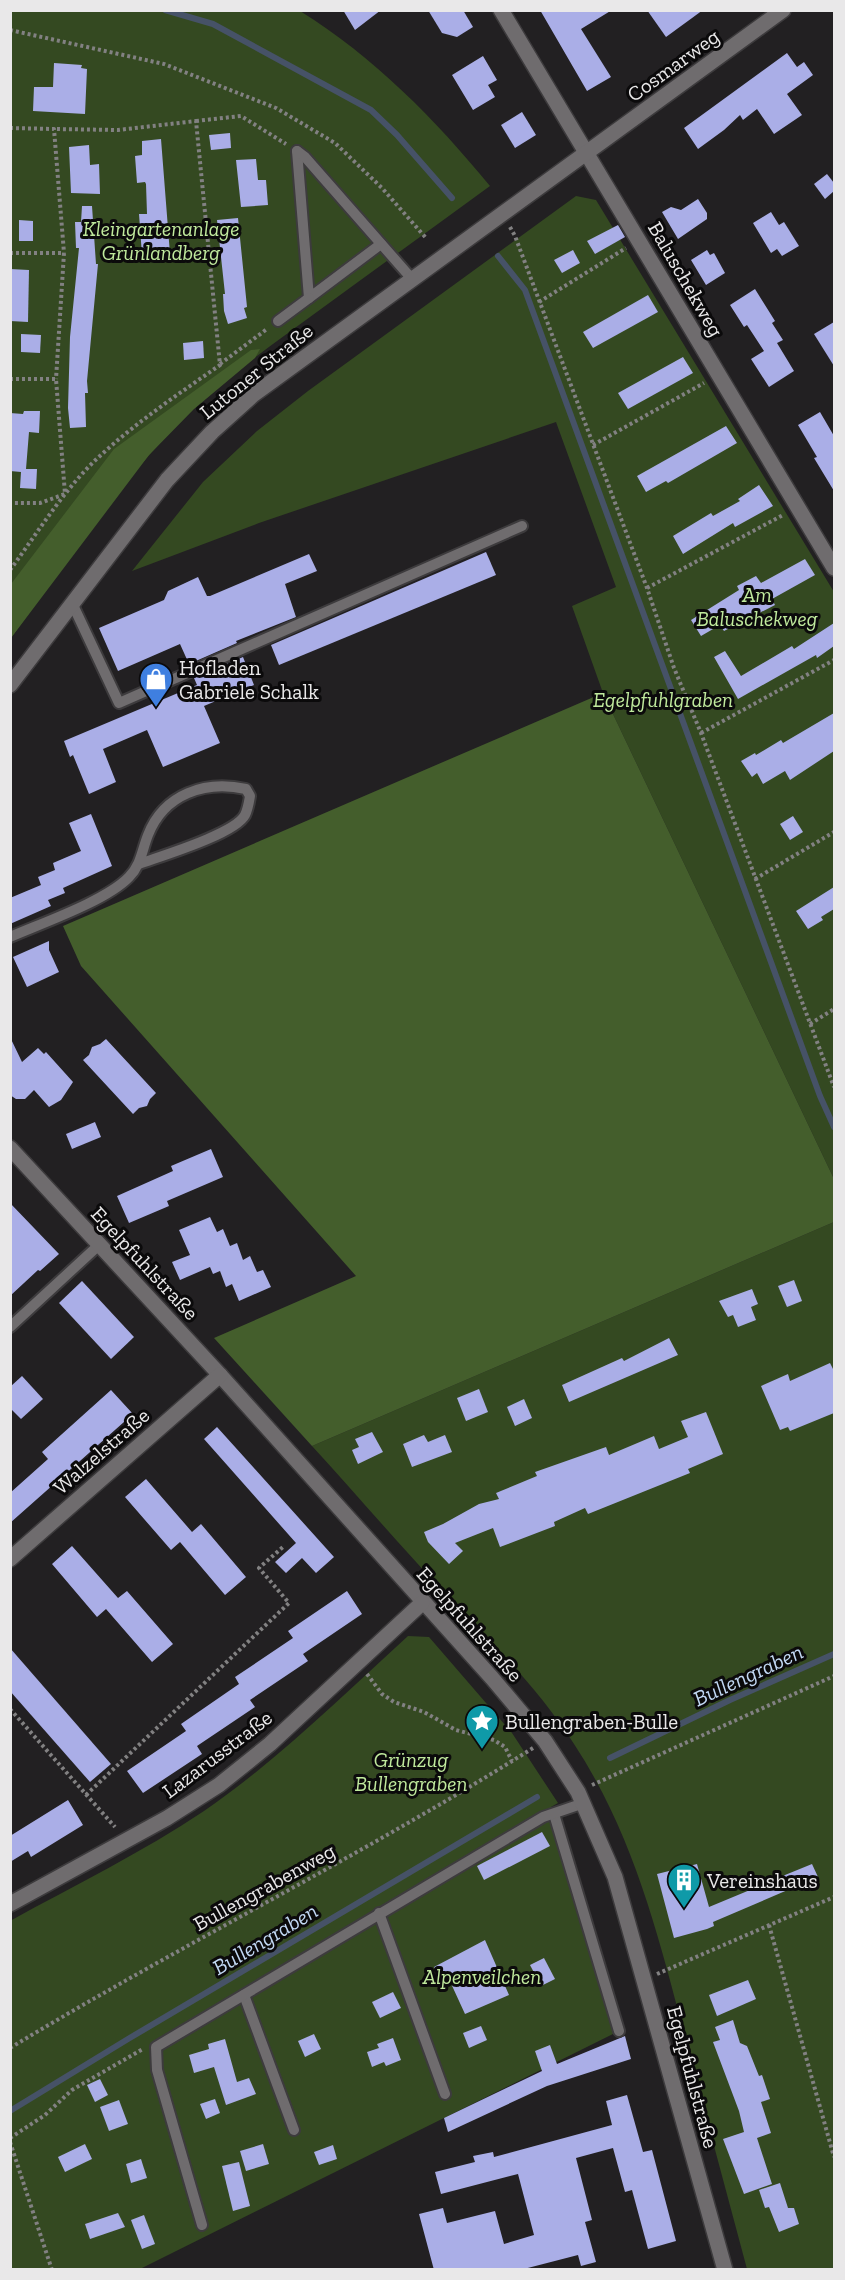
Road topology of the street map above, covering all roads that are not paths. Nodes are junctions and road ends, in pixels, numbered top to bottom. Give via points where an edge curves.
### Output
1 (501, 10) edge
2 (783, 10) edge
3 (587, 153) junction
4 (381, 244) junction
5 (411, 279) junction
6 (309, 298) junction
7 (278, 321) road end
8 (522, 526) dead end
9 (834, 568) edge
10 (72, 603) junction
11 (10, 685) edge
12 (139, 864) junction
13 (10, 937) edge
14 (10, 1148) edge
15 (100, 1245) junction
16 (10, 1327) edge
17 (220, 1375) junction
18 (10, 1559) edge
19 (422, 1603) junction
20 (581, 1797) junction
21 (554, 1814) junction
22 (10, 1904) edge
23 (379, 1913) junction
24 (244, 1995) junction
25 (619, 2031) dead end
26 (445, 2094) dead end
27 (294, 2130) dead end
28 (202, 2225) dead end
29 (725, 2270) edge

1 - 3 street, Baluschekweg
2 - 3 street, Cosmarweg
3 - 5 street, Lutoner Straße
3 - 9 street, Baluschekweg
4 - 5 lane
4 - 6 lane
4 - 6 lane via 297,151
5 - 10 street, Lutoner Straße via 254,395 212,432 167,480
6 - 7 lane
8 - 10 lane via 119,704
10 - 11 street, Lutoner Straße
12 - 12 lane via 159,813 174,802 202,788 219,785 246,789 250,796 248,807 245,816 234,825
12 - 13 lane via 129,877 105,894
14 - 15 street, Egelpfuhlstraße
15 - 16 lane
15 - 17 street, Egelpfuhlstraße
17 - 18 street, Walzelstraße
17 - 19 street, Egelpfuhlstraße
19 - 20 street, Egelpfuhlstraße via 538,1734
19 - 22 street, Lazarusstraße via 270,1744 219,1785
20 - 21 lane
20 - 29 street, Egelpfuhlstraße via 615,1877
21 - 23 lane
21 - 25 lane
23 - 24 lane
23 - 26 lane
24 - 27 lane
24 - 28 lane via 156,2047 157,2070

